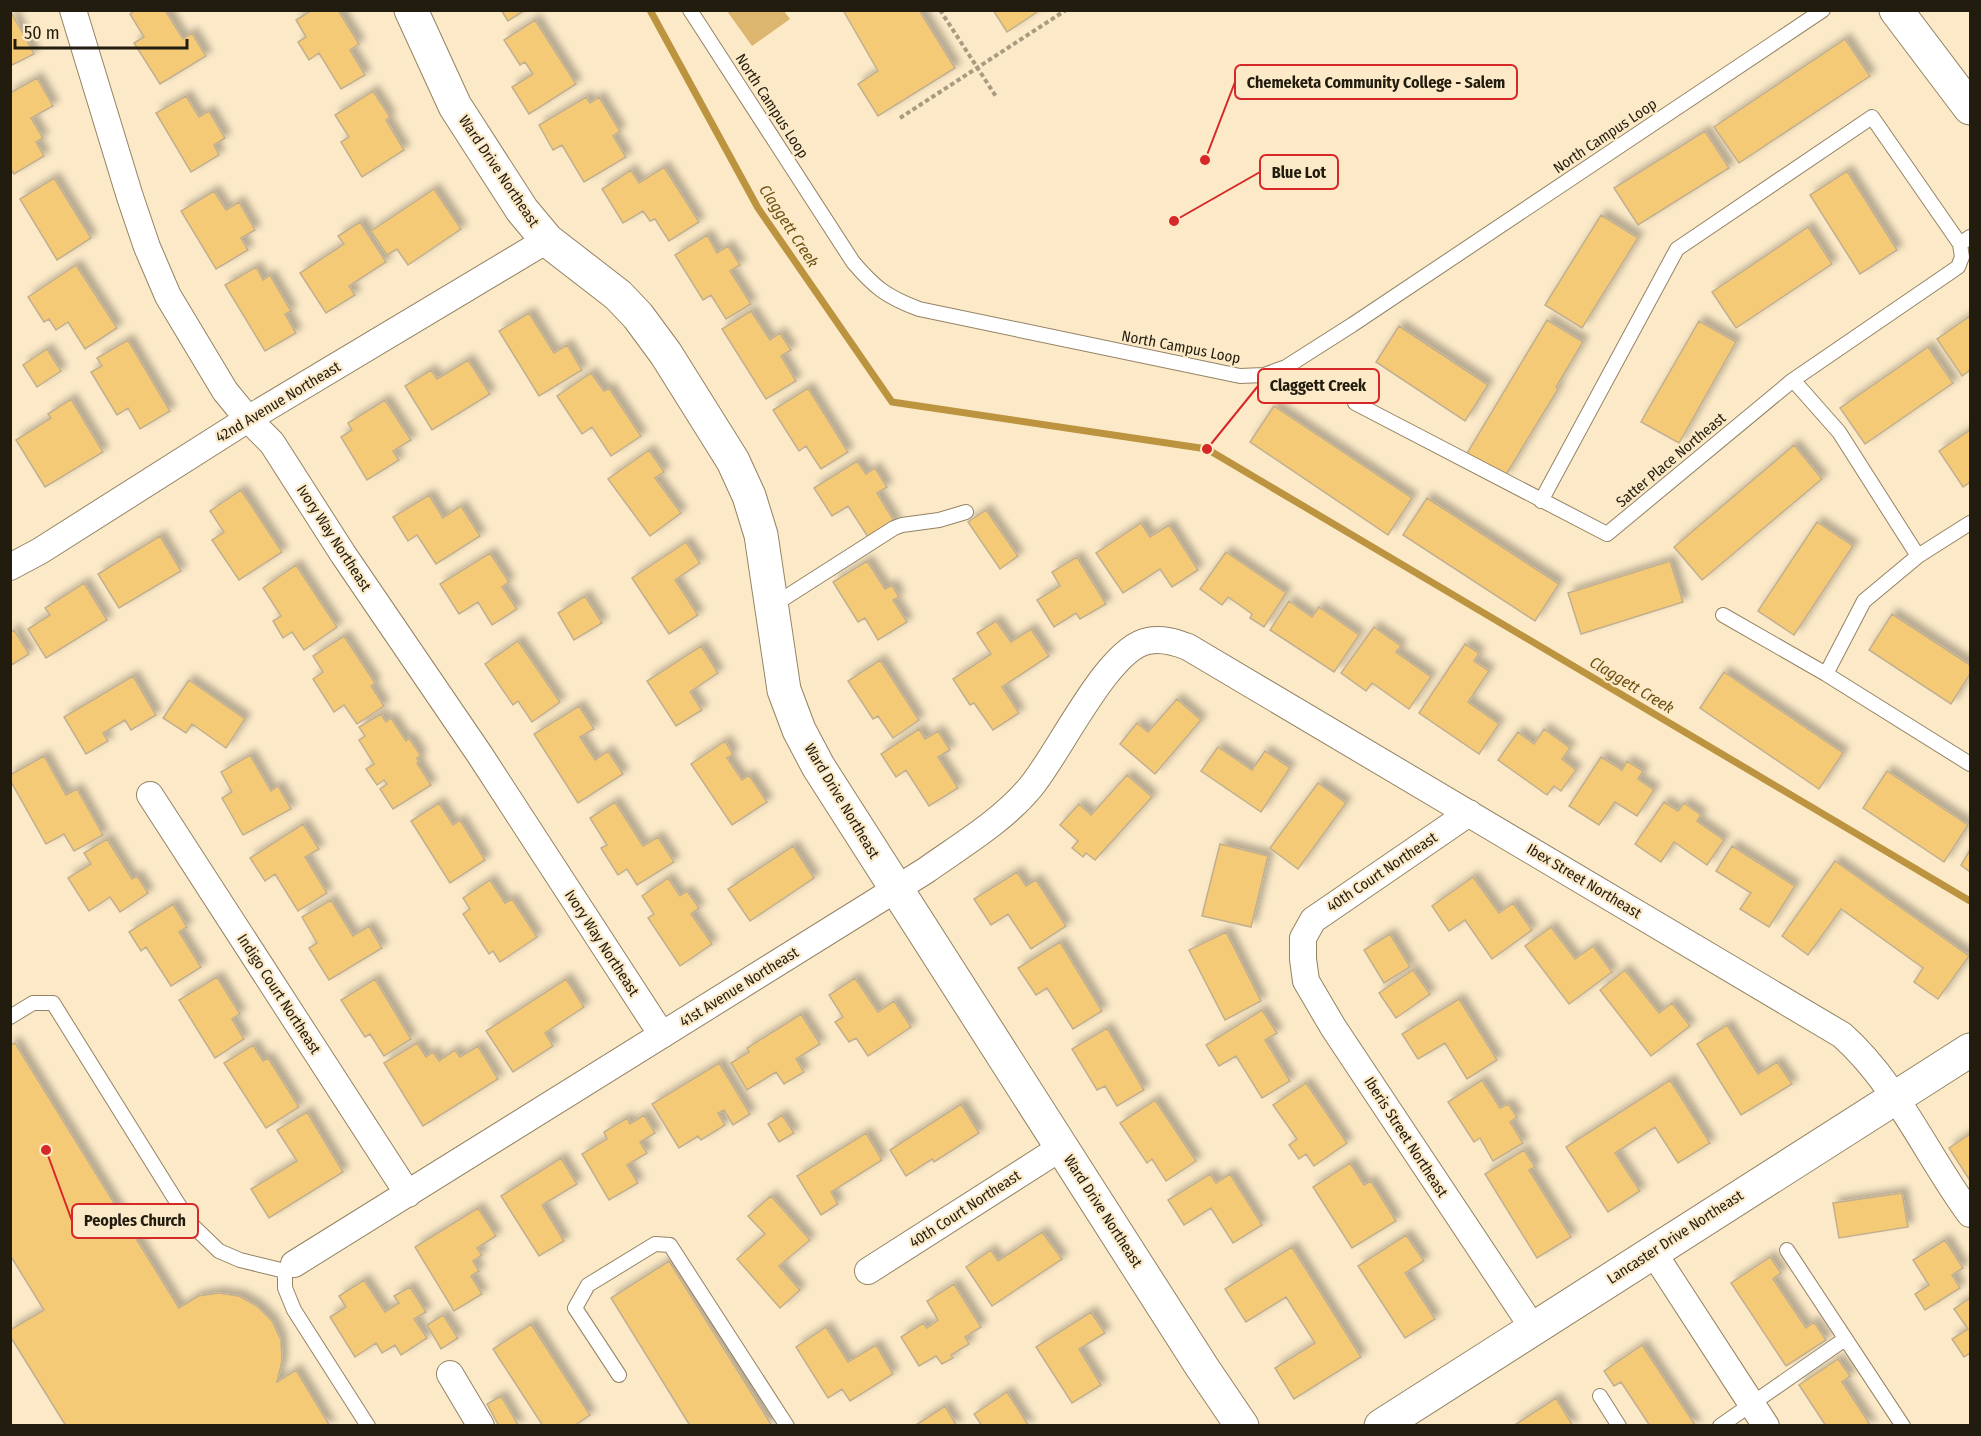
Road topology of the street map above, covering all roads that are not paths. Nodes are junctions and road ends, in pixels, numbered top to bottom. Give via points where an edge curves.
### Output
1 (73, 10) edge
2 (411, 10) edge
3 (690, 10) edge
4 (1822, 10) edge
5 (1896, 10) edge
6 (1971, 108) edge
7 (547, 240) junction
8 (1966, 240) edge
9 (1792, 380) junction
10 (1355, 404) dead end
11 (248, 419) junction
12 (1540, 501) junction
13 (966, 512) dead end
14 (1971, 523) edge
15 (1918, 556) junction
16 (10, 567) edge
17 (772, 606) junction
18 (1723, 615) dead end
19 (1129, 651) joint
20 (1826, 674) junction
21 (1971, 764) edge
22 (150, 795) dead end
23 (1469, 813) junction
24 (897, 890) junction
25 (1304, 938) joint
26 (10, 1017) edge
27 (662, 1035) junction
28 (1971, 1050) edge
29 (1894, 1098) junction
30 (1062, 1147) junction
31 (408, 1194) junction
32 (1971, 1214) edge
33 (1787, 1250) dead end
34 (1653, 1252) junction
35 (290, 1268) junction
36 (868, 1271) dead end
37 (1533, 1328) junction
38 (1845, 1339) junction
39 (450, 1374) dead end
40 (619, 1376) dead end
41 (1600, 1396) dead end
42 (1752, 1404) junction
43 (368, 1425) edge
44 (481, 1425) edge
45 (787, 1425) edge
46 (1242, 1425) edge
47 (1381, 1425) edge
48 (1619, 1425) edge
49 (1720, 1425) edge
50 (1766, 1425) edge
51 (1903, 1425) edge

1 - 11 street, Ivory Way Northeast via 147,247 174,306 225,391
2 - 7 street, Ward Drive Northeast via 455,106 522,210
3 - 4 lane, North Campus Loop via 853,262 870,283 893,299 919,309 1240,376 1264,375 1286,368
5 - 6 street
7 - 11 street, 42nd Avenue Northeast
7 - 17 street, Ward Drive Northeast via 618,295 638,316 733,461 761,535
8 - 9 lane, Satter Place Northeast via 1958,267
8 - 12 lane via 1872,117 1677,249
9 - 12 lane, Satter Place Northeast via 1606,534
9 - 15 lane via 1839,432
10 - 12 lane, Satter Place Northeast
11 - 16 street, 42nd Avenue Northeast
11 - 27 street, Ivory Way Northeast via 272,443
13 - 17 lane via 894,528
14 - 15 lane
15 - 20 lane via 1864,602
17 - 24 street, Ward Drive Northeast via 784,690 799,730
18 - 20 lane
19 - 23 street, Ibex Street Northeast via 1146,641 1170,641 1188,647
19 - 24 street, 41st Avenue Northeast via 1099,682 1028,790 994,821
20 - 21 lane
22 - 31 street, Indigo Court Northeast
23 - 25 street, 40th Court Northeast via 1330,907 1313,920
23 - 29 street, Ibex Street Northeast via 1842,1035
24 - 27 street, 41st Avenue Northeast
24 - 30 street, Ward Drive Northeast
25 - 37 street, Iberis Street Northeast via 1306,981 1333,1027
26 - 35 lane via 33,1003 53,1003 190,1223 219,1251 240,1260
27 - 31 street, 41st Avenue Northeast
28 - 29 street, Lancaster Drive Northeast
29 - 32 street, Ibex Street Northeast
29 - 34 street, Lancaster Drive Northeast
30 - 36 street, 40th Court Northeast
30 - 46 street, Ward Drive Northeast
31 - 35 street, 41st Avenue Northeast
33 - 38 lane
34 - 37 street, Lancaster Drive Northeast
34 - 42 street
35 - 43 lane via 285,1288 294,1310
37 - 47 street, Lancaster Drive Northeast
38 - 42 lane
38 - 51 lane
39 - 44 street
40 - 45 lane via 575,1308 588,1285 655,1244 670,1245
41 - 48 lane
42 - 49 lane
42 - 50 street

